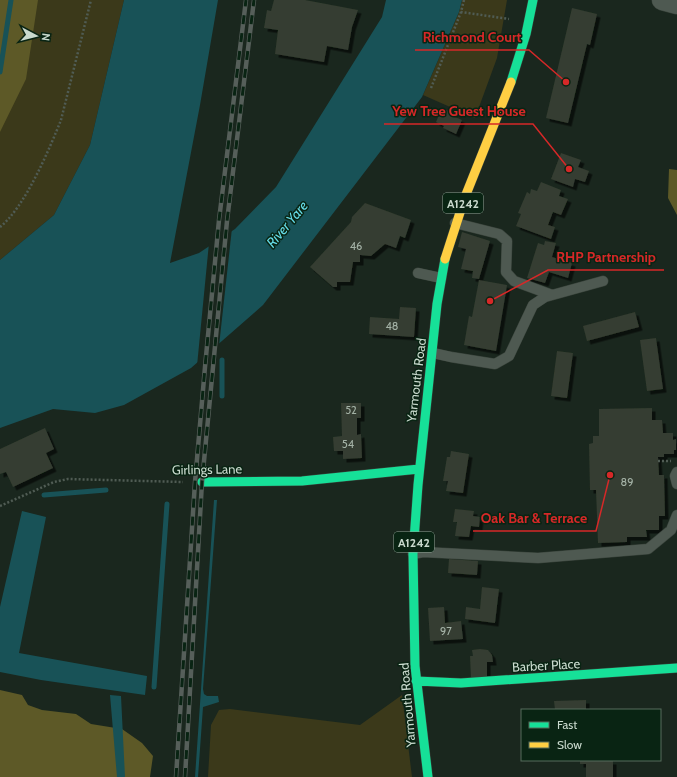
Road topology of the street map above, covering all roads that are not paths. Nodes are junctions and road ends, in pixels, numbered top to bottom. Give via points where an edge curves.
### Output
1 (534, 0) edge
2 (662, 0) edge
3 (677, 4) edge
4 (455, 223) junction
5 (418, 273) dead end
6 (441, 278) junction
7 (603, 281) dead end
8 (552, 295) junction
9 (434, 353) junction
10 (419, 469) junction
11 (677, 472) edge
12 (202, 482) road end
13 (677, 484) edge
14 (677, 515) edge
15 (413, 554) junction
16 (677, 668) edge
17 (416, 681) junction
18 (428, 777) edge

1 - 4 main road, Yarmouth Road / A1242 via 506,99
2 - 3 street
4 - 6 main road, Yarmouth Road / A1242
4 - 8 lane via 499,234 507,241 506,272 514,281
5 - 6 lane
6 - 9 main road, Yarmouth Road / A1242
7 - 8 lane
8 - 9 lane via 533,305 509,356 495,364
9 - 10 main road, Yarmouth Road / A1242
10 - 12 main road, Girlings Lane via 302,481
10 - 15 main road, Yarmouth Road / A1242
11 - 13 lane
14 - 15 lane via 671,530 648,549 538,558 423,552
15 - 17 main road, Yarmouth Road / A1242
16 - 17 main road, Barber Place via 461,683
17 - 18 main road, Yarmouth Road / A1242

